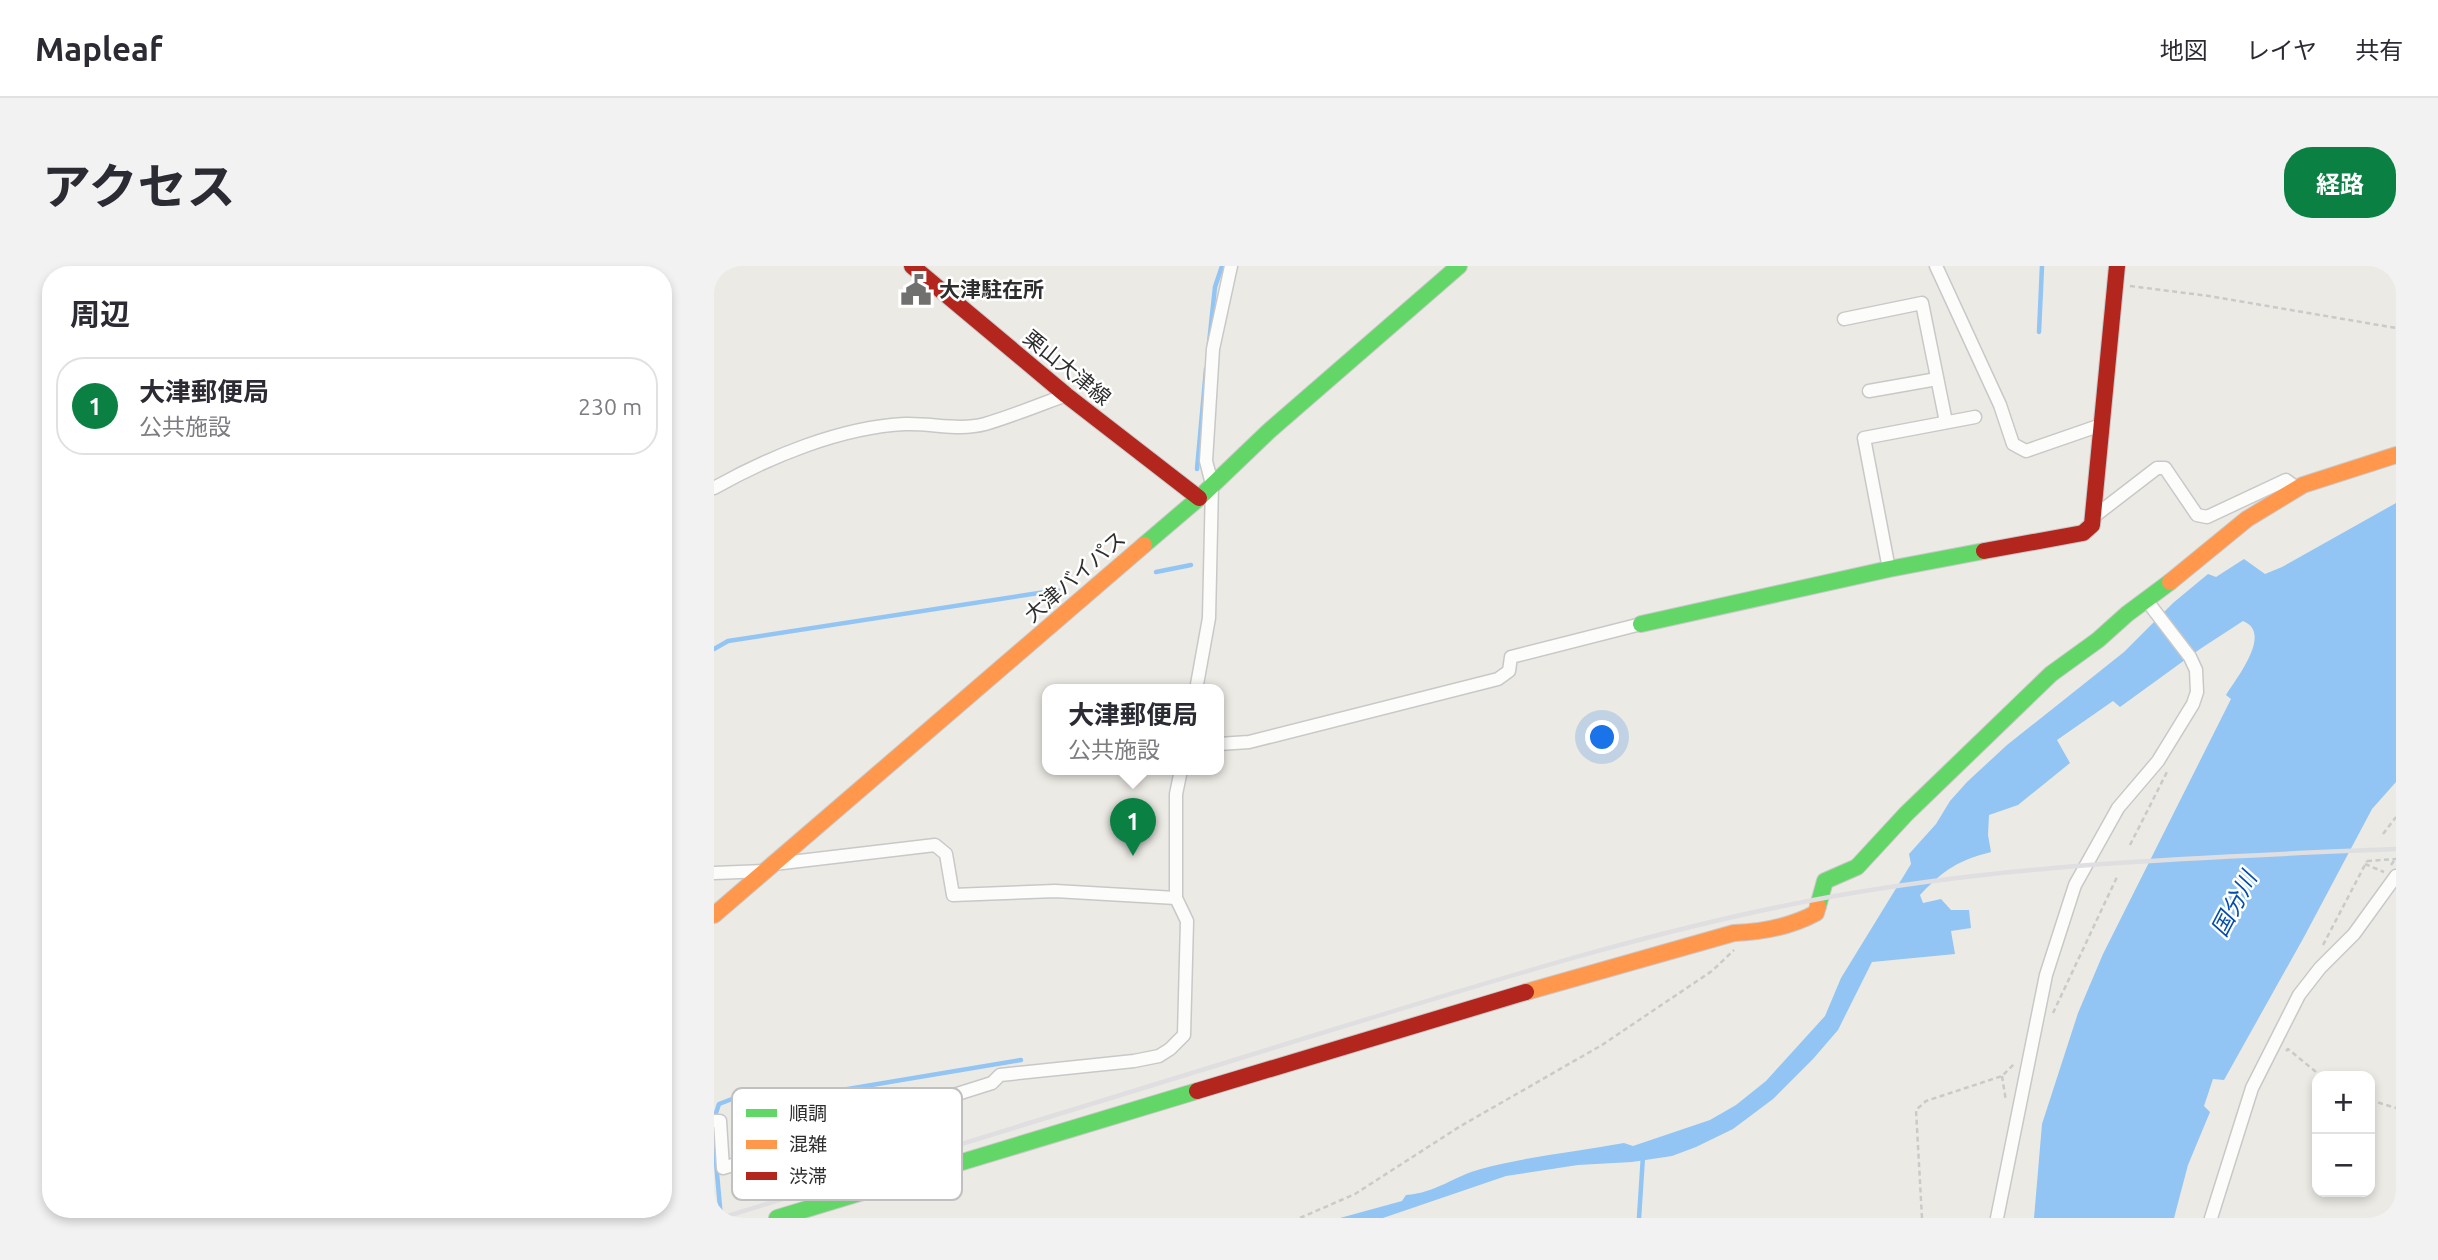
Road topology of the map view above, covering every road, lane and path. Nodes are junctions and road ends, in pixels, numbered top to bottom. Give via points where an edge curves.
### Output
1 (912, 266) edge
2 (1231, 266) edge
3 (1459, 266) edge
4 (1936, 266) edge
5 (2117, 266) edge
6 (2116, 284) junction
7 (1844, 319) dead end
8 (2396, 328) edge
9 (1937, 379) junction
10 (1869, 391) dead end
11 (1066, 395) junction
12 (1975, 416) dead end
13 (1946, 422) junction
14 (2101, 425) junction
15 (2396, 455) edge
16 (1212, 484) junction
17 (714, 488) edge
18 (2297, 488) junction
19 (1199, 498) junction
20 (2092, 518) junction
21 (1889, 569) junction
22 (2150, 605) junction
23 (1641, 624) joint
24 (1197, 684) edge
25 (1224, 744) edge
26 (1180, 775) edge
27 (2396, 817) edge
28 (2383, 834) dead end
29 (2396, 859) edge
30 (2366, 862) junction
31 (770, 868) junction
32 (714, 873) edge
33 (2393, 876) edge
34 (2117, 877) dead end
35 (1176, 898) junction
36 (714, 915) edge
37 (1751, 933) junction
38 (2320, 949) dead end
39 (2053, 1014) dead end
40 (2032, 1044) junction
41 (2281, 1059) dead end
42 (2315, 1071) edge
43 (962, 1092) edge
44 (2375, 1102) edge
45 (2396, 1108) edge
46 (714, 1121) edge
47 (962, 1162) edge
48 (732, 1165) edge
49 (837, 1200) edge
50 (777, 1218) edge
51 (1300, 1218) edge
52 (1922, 1218) edge
53 (1997, 1218) edge
54 (2211, 1218) edge

1 - 11 street, 栗山大津線
2 - 16 street via 1213,349 1206,461
3 - 16 street, 大津バイパス
4 - 14 street via 2000,405 2013,444 2025,451
5 - 6 street
6 - 8 path
6 - 14 street
7 - 9 street via 1922,303
9 - 10 street
9 - 13 street
11 - 17 street via 984,424 905,424 815,442 767,460
11 - 19 street, 栗山大津線
12 - 13 street
13 - 21 street via 1864,438
14 - 20 street
15 - 18 street
16 - 19 street, 大津バイパス
16 - 24 street via 1209,618
18 - 20 street via 2286,480 2207,517 2197,515 2165,468 2157,468
18 - 22 street via 2247,519
19 - 31 street, 大津バイパス
20 - 21 street via 2092,525 2082,533
21 - 23 street
22 - 37 street via 2127,614 2051,674 1857,867 1825,881 1816,913 1801,922
22 - 40 street via 2190,657 2197,692 2158,761 2118,808 2075,885 2046,975
23 - 25 street via 1511,657 1509,671 1498,679 1249,742
26 - 35 street
27 - 28 path
29 - 30 path, bridge
30 - 33 path
30 - 38 path
31 - 32 street
31 - 35 street via 935,845 946,854 953,895 1055,891
31 - 36 street, 大津バイパス
33 - 54 street via 2354,934 2299,995 2252,1088
34 - 39 path
35 - 43 street via 1187,921 1184,1035 1170,1049 1134,1061 1000,1075 992,1083
37 - 47 street via 1734,933 1524,993
37 - 51 path via 1713,971 1602,1045 1459,1127 1355,1194
40 - 52 path via 2002,1076 1926,1101 1916,1110
40 - 53 street
41 - 42 path via 2288,1049
44 - 45 path
46 - 48 street via 720,1121 723,1168
49 - 50 street

